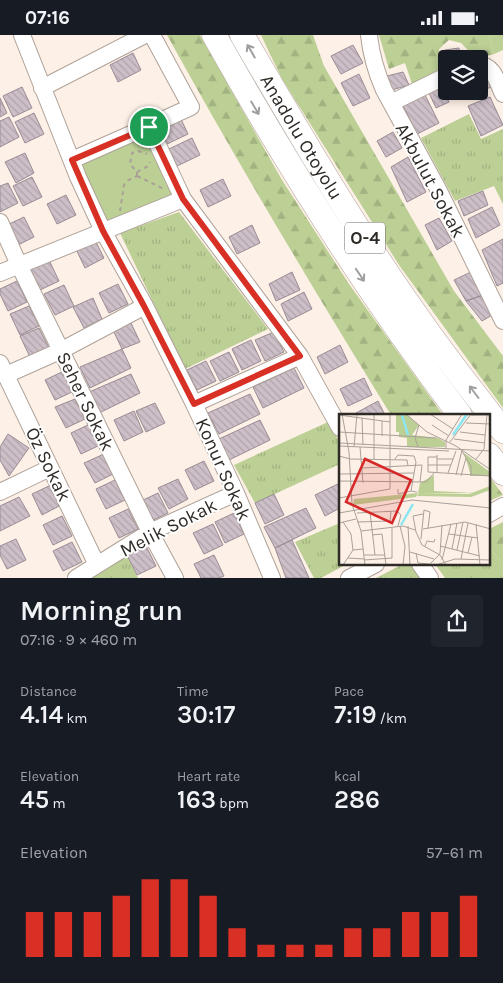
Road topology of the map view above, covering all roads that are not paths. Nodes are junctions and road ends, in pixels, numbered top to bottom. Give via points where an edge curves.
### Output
1 (22, 35) edge
2 (145, 35) edge
3 (152, 35) edge
4 (214, 35) edge
5 (242, 35) edge
6 (369, 35) edge
7 (488, 66) edge
8 (438, 80) edge
9 (42, 88) junction
10 (503, 94) edge
11 (391, 103) junction
12 (149, 127) junction
13 (72, 160) junction
14 (183, 199) junction
15 (0, 222) edge
16 (110, 228) junction
17 (19, 265) junction
18 (0, 273) edge
19 (498, 299) edge
20 (144, 306) junction
21 (503, 321) edge
22 (62, 350) junction
23 (300, 356) junction
24 (3, 369) edge
25 (194, 404) junction
26 (459, 414) edge
27 (339, 426) edge
28 (503, 431) edge
29 (490, 456) edge
30 (50, 468) junction
31 (503, 473) edge
32 (0, 492) edge
33 (236, 493) junction
34 (150, 532) junction
35 (97, 565) junction
36 (374, 565) edge
37 (421, 565) edge
38 (76, 578) edge
39 (175, 578) edge
40 (272, 578) edge
41 (349, 578) edge
42 (430, 578) edge

1 - 9 street, Konur Sokak
2 - 9 street
3 - 12 street via 191,107
4 -> 26 highway, Anadolu Otoyolu / O-4 via 344,251 398,333
28 -> 5 highway, Anadolu Otoyolu / O-4 via 388,273 319,166
6 - 11 street, Akbulut Sokak via 378,76
7 - 10 street
8 - 11 street
9 - 13 street, Konur Sokak
11 - 19 street, Akbulut Sokak
12 - 13 street
12 - 14 street
13 - 16 street, Konur Sokak
14 - 16 street
14 - 23 street
15 - 17 street, Seher Sokak
16 - 17 street
16 - 20 street, Konur Sokak
17 - 18 street
17 - 22 street, Seher Sokak
19 - 21 street, Akbulut Sokak
20 - 22 street
20 - 25 street, Konur Sokak
22 - 24 street
22 - 34 street, Seher Sokak
23 - 25 street
23 - 27 street
24 - 30 street, Öz Sokak
25 - 33 street, Konur Sokak
29 - 31 highway
30 - 32 street
30 - 35 street, Öz Sokak
33 - 34 street, Melik Sokak
33 - 40 street, Konur Sokak
34 - 35 street, Melik Sokak
34 - 39 street, Seher Sokak
35 - 38 street, Melik Sokak
36 - 41 street
37 - 42 street

